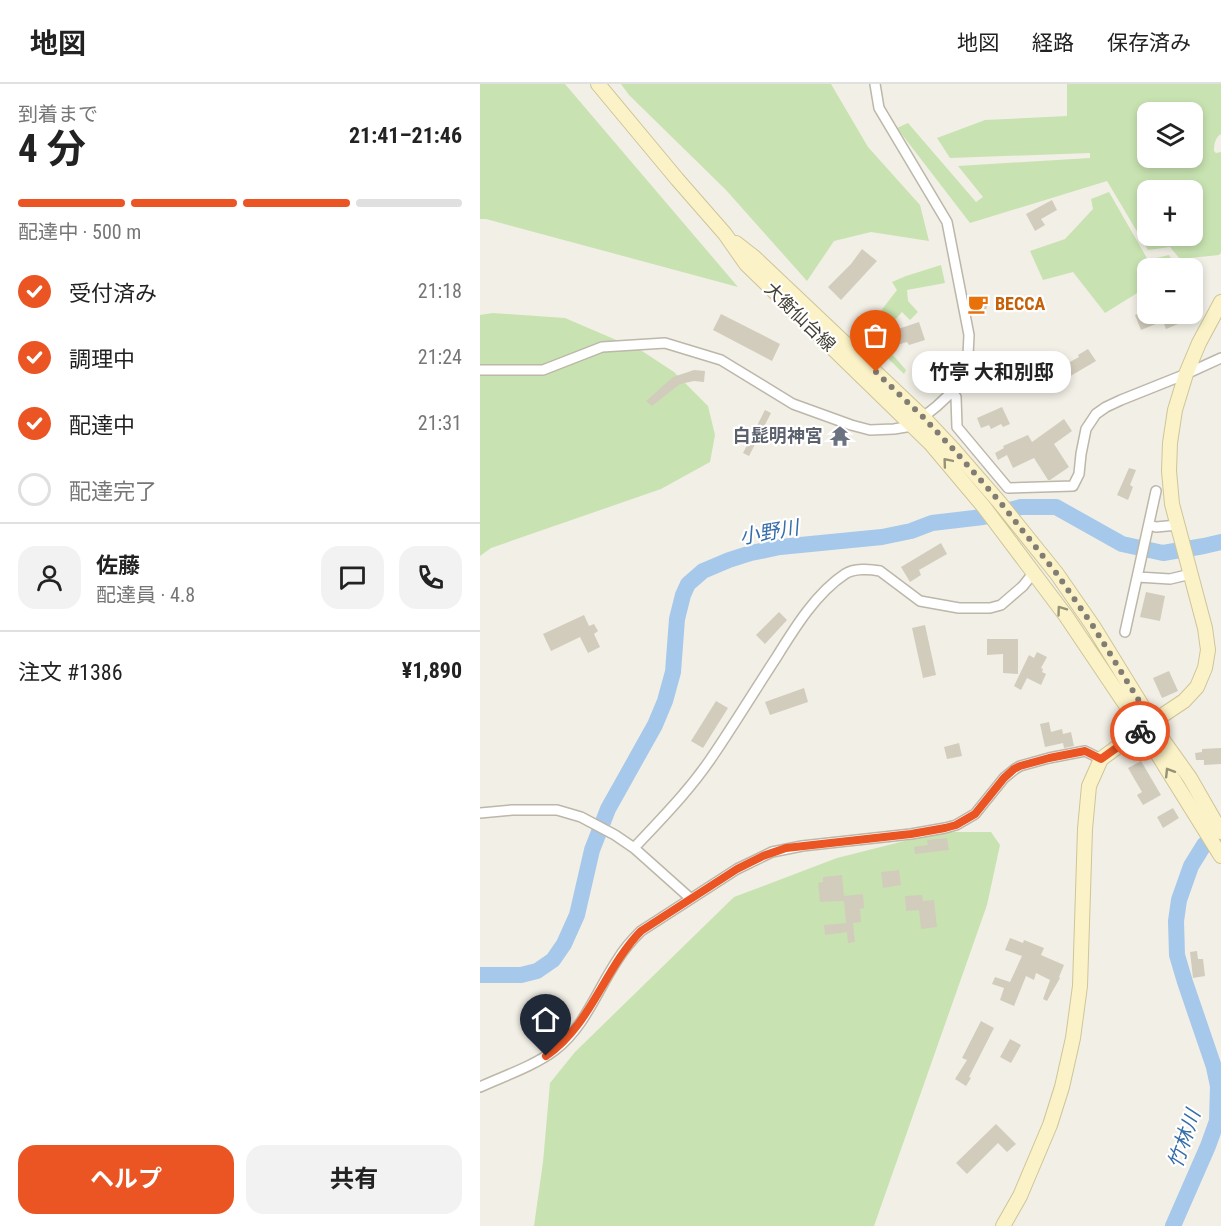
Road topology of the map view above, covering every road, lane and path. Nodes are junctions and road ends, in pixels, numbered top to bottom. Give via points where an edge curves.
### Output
1 (598, 84) edge
2 (875, 84) edge
3 (1221, 302) edge
4 (1221, 358) edge
5 (480, 370) edge
6 (1186, 374) junction
7 (952, 392) junction
8 (917, 421) junction
9 (1156, 491) dead end
10 (1178, 529) junction
11 (1148, 530) junction
12 (1190, 570) junction
13 (1034, 572) junction
14 (1139, 573) junction
15 (1125, 632) dead end
16 (1147, 726) junction
17 (1101, 759) junction
18 (480, 813) edge
19 (1205, 818) junction
20 (1221, 832) edge
21 (634, 848) junction
22 (1220, 854) edge
23 (690, 898) junction
24 (480, 1087) edge
25 (1004, 1226) edge

1 - 8 main road, 大衡仙台線 via 746,264
2 - 7 street via 879,108 947,222 969,335 963,375
3 - 6 main road
4 - 6 street
5 - 8 street via 543,370 602,348 665,343 722,360 793,404 850,425 879,430
6 - 7 street via 1106,406 1096,414 1086,429 1079,474 1072,486 1008,488 957,427 956,397
6 - 10 main road via 1175,410 1169,462
7 - 8 street
13 -> 8 main road, 大衡仙台線 via 931,444
8 - 16 main road, 大衡仙台線 via 954,450 1057,574 1093,626
9 - 11 street
10 - 11 street
10 - 12 main road
11 - 14 street
12 - 14 street via 1170,579
12 - 16 main road via 1205,628 1205,668 1197,687 1184,701
16 -> 13 main road, 大衡仙台線
13 - 21 street via 1001,605 990,608 959,608 920,601 880,572 847,572 813,605 713,756
14 - 15 street
16 - 17 main road
16 - 19 main road, 大衡仙台線
17 - 23 street via 1085,751 1031,762 1014,769 975,814 956,825 786,848 746,864
17 - 25 main road via 1089,786 1080,986 1073,1038 1050,1125
18 - 21 street via 557,810 589,821
19 - 20 main road, 大衡仙台線
19 - 22 main road, 大衡仙台線
21 - 23 street
23 - 24 street via 631,941 581,1022 555,1050

